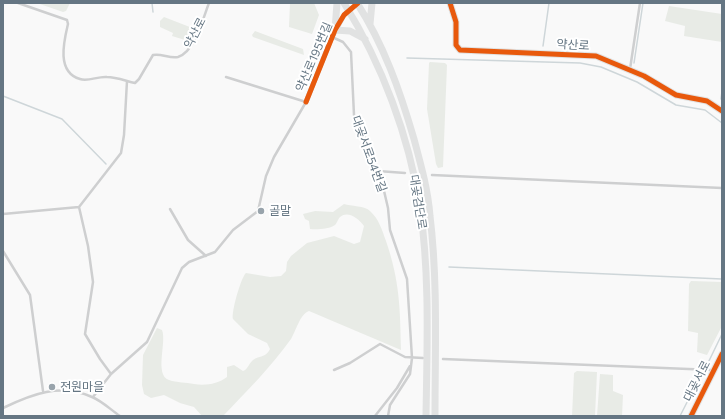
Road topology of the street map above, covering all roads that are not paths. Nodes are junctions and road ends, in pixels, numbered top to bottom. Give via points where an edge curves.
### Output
1 (18, 3) edge
2 (209, 3) edge
3 (337, 3) edge
4 (344, 3) edge
5 (358, 3) edge
6 (372, 3) edge
7 (450, 3) edge
8 (640, 3) edge
9 (349, 10) junction
10 (370, 24) junction
11 (335, 30) junction
12 (332, 37) junction
13 (366, 40) junction
14 (630, 70) junction
15 (226, 77) dead end
16 (127, 81) junction
17 (306, 102) junction
18 (722, 111) edge
19 (378, 171) junction
20 (405, 173) dead end
21 (432, 175) dead end
22 (722, 188) edge
23 (79, 207) junction
24 (170, 209) dead end
25 (3, 214) edge
26 (3, 251) edge
27 (206, 256) junction
28 (722, 354) edge
29 (412, 358) junction
30 (423, 358) dead end
31 (443, 359) dead end
32 (410, 366) junction
33 (717, 368) edge
34 (334, 370) dead end
35 (111, 374) junction
36 (43, 391) junction
37 (92, 397) junction
38 (3, 408) edge
39 (120, 416) edge
40 (375, 416) edge
41 (388, 416) edge
42 (426, 416) edge
43 (435, 416) edge
44 (691, 416) edge

1 - 16 lane via 67,20 63,52 67,67 74,76 84,80 108,77
2 - 16 lane, 약산로 via 193,43 185,53 175,57 152,57 138,82
3 - 11 main road
4 - 9 main road, 대곶검단로
5 - 9 main road, 약산로195번길
5 - 10 main road, 대곶검단로
6 - 10 main road
7 - 14 main road, 약산로 via 456,22 456,45 463,52 583,54 604,58
8 - 14 lane
9 - 11 street, 약산로195번길
9 - 13 main road, 대곶검단로
10 - 43 main road, 대곶검단로 via 395,78 422,168 430,210 434,282
11 - 12 street, 약산로195번길
11 - 13 main road via 350,31
12 - 17 street, 약산로195번길
12 - 19 lane, 대곶서로54번길 via 343,42 351,52 354,115 364,134 368,156
13 - 42 main road, 대곶검단로 via 384,80 402,131 420,206 426,298
14 - 18 main road, 약산로 via 676,95 707,101
15 - 17 lane, 약산로195번길
16 - 23 lane via 121,153
17 - 27 lane, 약산로195번길 via 274,157 266,176 258,211 233,230 215,252
19 - 20 lane
19 - 29 lane, 대곶서로54번길 via 392,235 407,280
21 - 22 lane
23 - 25 lane
23 - 35 lane via 93,282 85,334
24 - 27 lane via 192,245
26 - 36 lane via 30,295
27 - 35 lane, 약산로195번길 via 182,268 147,342
28 - 33 main road, 대곶서로
29 - 30 lane
29 - 32 lane, 대곶서로54번길
29 - 34 lane via 380,344
31 - 33 lane, 대곶서로
32 - 40 lane
32 - 41 lane, 대곶서로54번길 via 409,377 390,405
33 - 44 main road, 대곶서로
35 - 37 lane, 약산로195번길
36 - 37 lane via 63,390
36 - 38 lane
37 - 39 lane

